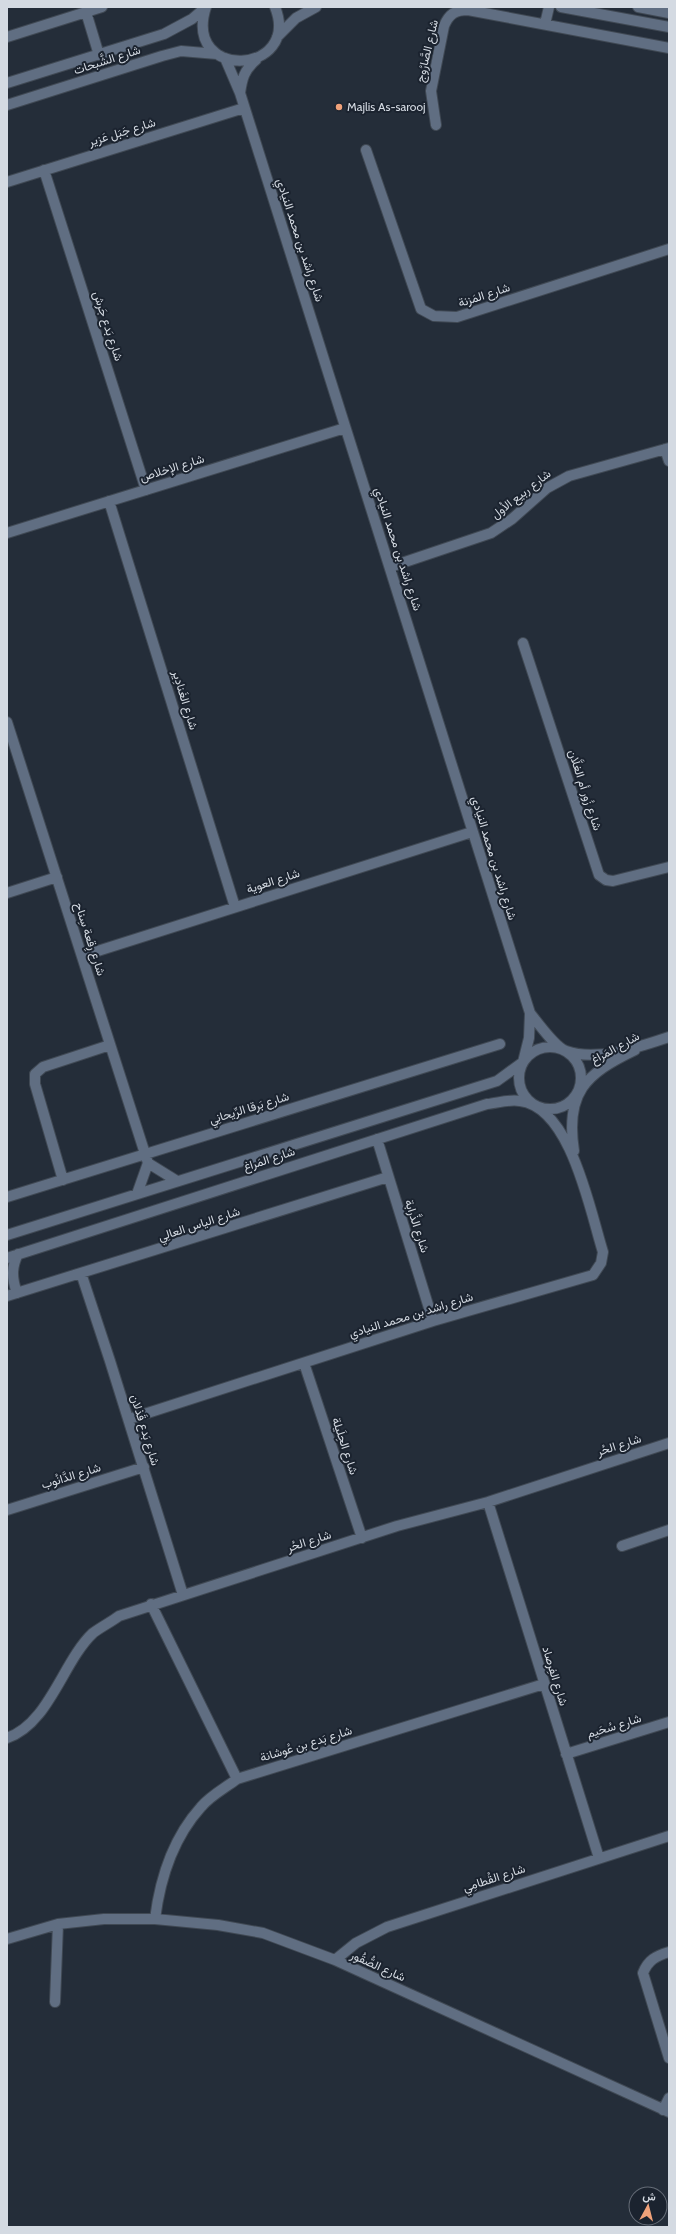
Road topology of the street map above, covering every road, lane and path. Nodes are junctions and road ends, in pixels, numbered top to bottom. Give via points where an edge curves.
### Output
1 (102, 7) edge
2 (206, 7) edge
3 (275, 7) edge
4 (316, 7) edge
5 (549, 7) edge
6 (561, 7) edge
7 (638, 7) edge
8 (86, 12) junction
9 (669, 13) edge
10 (546, 24) junction
11 (669, 27) edge
12 (7, 37) edge
13 (276, 38) junction
14 (669, 48) edge
15 (100, 55) junction
16 (221, 56) junction
17 (260, 57) junction
18 (7, 83) edge
19 (240, 93) junction
20 (7, 105) edge
21 (244, 108) junction
22 (436, 125) dead end
23 (366, 150) dead end
24 (44, 170) junction
25 (7, 182) edge
26 (669, 249) edge
27 (345, 428) junction
28 (667, 448) edge
29 (669, 461) edge
30 (146, 490) junction
31 (110, 501) junction
32 (7, 533) edge
33 (390, 567) junction
34 (523, 644) dead end
35 (7, 722) edge
36 (472, 832) junction
37 (669, 867) edge
38 (57, 877) junction
39 (7, 893) edge
40 (235, 907) junction
41 (82, 956) junction
42 (530, 1013) junction
43 (669, 1037) edge
44 (651, 1043) junction
45 (500, 1044) dead end
46 (110, 1045) junction
47 (565, 1050) junction
48 (523, 1062) junction
49 (577, 1095) junction
50 (541, 1108) junction
51 (377, 1139) junction
52 (146, 1159) junction
53 (577, 1167) junction
54 (388, 1177) junction
55 (64, 1180) junction
56 (177, 1181) junction
57 (137, 1194) junction
58 (7, 1197) edge
59 (7, 1235) edge
60 (18, 1254) junction
61 (7, 1258) edge
62 (81, 1273) junction
63 (10, 1277) edge
64 (12, 1294) edge
65 (434, 1321) junction
66 (304, 1363) junction
67 (128, 1420) junction
68 (669, 1443) edge
69 (144, 1468) junction
70 (488, 1502) junction
71 (7, 1510) edge
72 (669, 1530) edge
73 (362, 1538) junction
74 (622, 1546) dead end
75 (183, 1594) junction
76 (151, 1604) junction
77 (544, 1684) junction
78 (669, 1722) edge
79 (7, 1738) edge
80 (566, 1754) junction
81 (236, 1779) junction
82 (669, 1836) edge
83 (599, 1858) junction
84 (155, 1919) junction
85 (58, 1924) junction
86 (7, 1939) edge
87 (669, 1952) edge
88 (335, 1960) junction
89 (54, 2002) dead end
90 (669, 2058) edge
91 (669, 2098) edge
92 (666, 2111) edge

1 - 8 street
2 - 15 street, شارع الشَّبحات via 192,19 164,34
2 - 16 street, شارع راشد بن محمد النيادي via 202,19 203,32 208,44
3 - 13 street via 279,27
4 - 13 street via 296,18
5 - 10 street
6 - 11 street
7 - 9 street
8 - 12 street
8 - 15 street
10 - 14 street, شارع الصَّارُوج
10 - 22 street, شارع الصَّارُوج via 468,10 450,14 444,26 431,91
13 - 17 street, شارع راشد بن محمد النيادي via 270,49
15 - 18 street, شارع الشَّبحات
16 - 17 street, شارع الشَّبحات via 243,62
16 - 19 street, شارع راشد بن محمد النيادي
16 - 20 street, شارع الشَّبحات via 189,51 162,56
17 - 19 street, شارع راشد بن محمد النيادي via 243,75
19 - 21 street, شارع راشد بن محمد النيادي
21 - 24 street, شارع جَبَل عَزير
21 - 27 street, شارع راشد بن محمد النيادي
23 - 26 street, شارع المَزنة via 421,309 434,316 457,317
24 - 25 street, شارع جَبَل عَزير
24 - 30 street, شارع بَدع جَرش
27 - 30 street, شارع الإخلاص
27 - 33 street, شارع راشد بن محمد النيادي
28 - 29 street
28 - 33 street, شارع ربيع الأول via 569,476 547,488 512,519 491,533
30 - 31 street, شارع الإخلاص
31 - 32 street, شارع الإخلاص
31 - 40 street, شارع الغَنادِير
33 - 36 street, شارع راشد بن محمد النيادي
34 - 37 street, شارع زُور أم الغلَّان via 599,875 613,881
35 - 38 street, شارع رِقعة سِناح
36 - 40 street, شارع العوية
36 - 42 street, شارع راشد بن محمد النيادي
38 - 39 street
38 - 41 street, شارع رِقعة سِناح
40 - 41 street, شارع العوية
41 - 46 street, شارع رِقعة سِناح
42 - 47 street, شارع راشد بن محمد النيادي
42 - 48 street, شارع راشد بن محمد النيادي via 529,1038
43 - 44 street, شارع المَراغ
44 - 47 street, شارع المَراغ via 603,1054
44 - 49 street, شارع المَراغ via 601,1068
45 - 52 street, شارع بَرقا الرِّيحانِي
46 - 52 street, شارع رِقعة سِناح
46 - 55 street via 44,1067 35,1074 35,1084
47 - 48 street via 542,1048
47 - 49 street via 575,1058 581,1070 582,1083
48 - 50 street via 519,1084 531,1103
48 - 56 street, شارع المَراغ via 497,1081
49 - 50 street via 568,1105 555,1110
49 - 53 street, شارع راشد بن محمد النيادي via 571,1123
50 - 51 street, شارع المَراغ via 521,1101 487,1104
50 - 53 street, شارع راشد بن محمد النيادي via 558,1128
51 - 54 street, شارع الذَّرابة
51 - 60 street, شارع المَراغ
52 - 55 street, شارع بَرقا الرِّيحانِي
52 - 56 street
52 - 57 street
53 - 65 street, شارع راشد بن محمد النيادي via 603,1252 593,1275
54 - 62 street, شارع الياس العالِي
54 - 65 street, شارع الذَّرابة
55 - 58 street, شارع بَرقا الرِّيحانِي
56 - 57 street, شارع المَراغ
57 - 59 street, شارع المَراغ
60 - 61 street, شارع المَراغ
60 - 63 street, شارع الياس العالِي
62 - 64 street, شارع الياس العالِي
62 - 67 street, شارع بَدع قَذلان
63 - 64 street, شارع الياس العالِي
65 - 66 street, شارع راشد بن محمد النيادي
66 - 67 street, شارع راشد بن محمد النيادي
66 - 73 street, شارع الحِلَيلة
67 - 69 street, شارع بَدع قَذلان
68 - 70 street, شارع الحُر
69 - 71 street, شارع الدَّانُوب
69 - 75 street, شارع بَدع قَذلان
70 - 73 street, شارع الحُر
70 - 77 street, شارع الفِرصاد
72 - 74 street
73 - 75 street, شارع الحُر
75 - 76 street, شارع الحُر
76 - 79 street, شارع الحُر via 119,1616 93,1633 40,1712 26,1726
76 - 81 street
77 - 80 street, شارع الفِرصاد
77 - 81 street, شارع بَدع بن عُوشانة
78 - 80 street, شارع سُحَيم
80 - 83 street, شارع الفِرصاد
81 - 84 street, شارع بَدع بن عُوشانة via 201,1806 185,1828 164,1874
82 - 83 street, شارع القُطامِي
83 - 88 street, شارع القُطامِي via 387,1926 356,1943
84 - 85 street, شارع الصُّقُور via 104,1919
84 - 88 street, شارع الصُّقُور via 256,1931
85 - 86 street, شارع الصُّقُور
85 - 89 street
87 - 90 street via 647,1963 643,1974
88 - 92 street, شارع الصُّقُور
91 - 92 street

